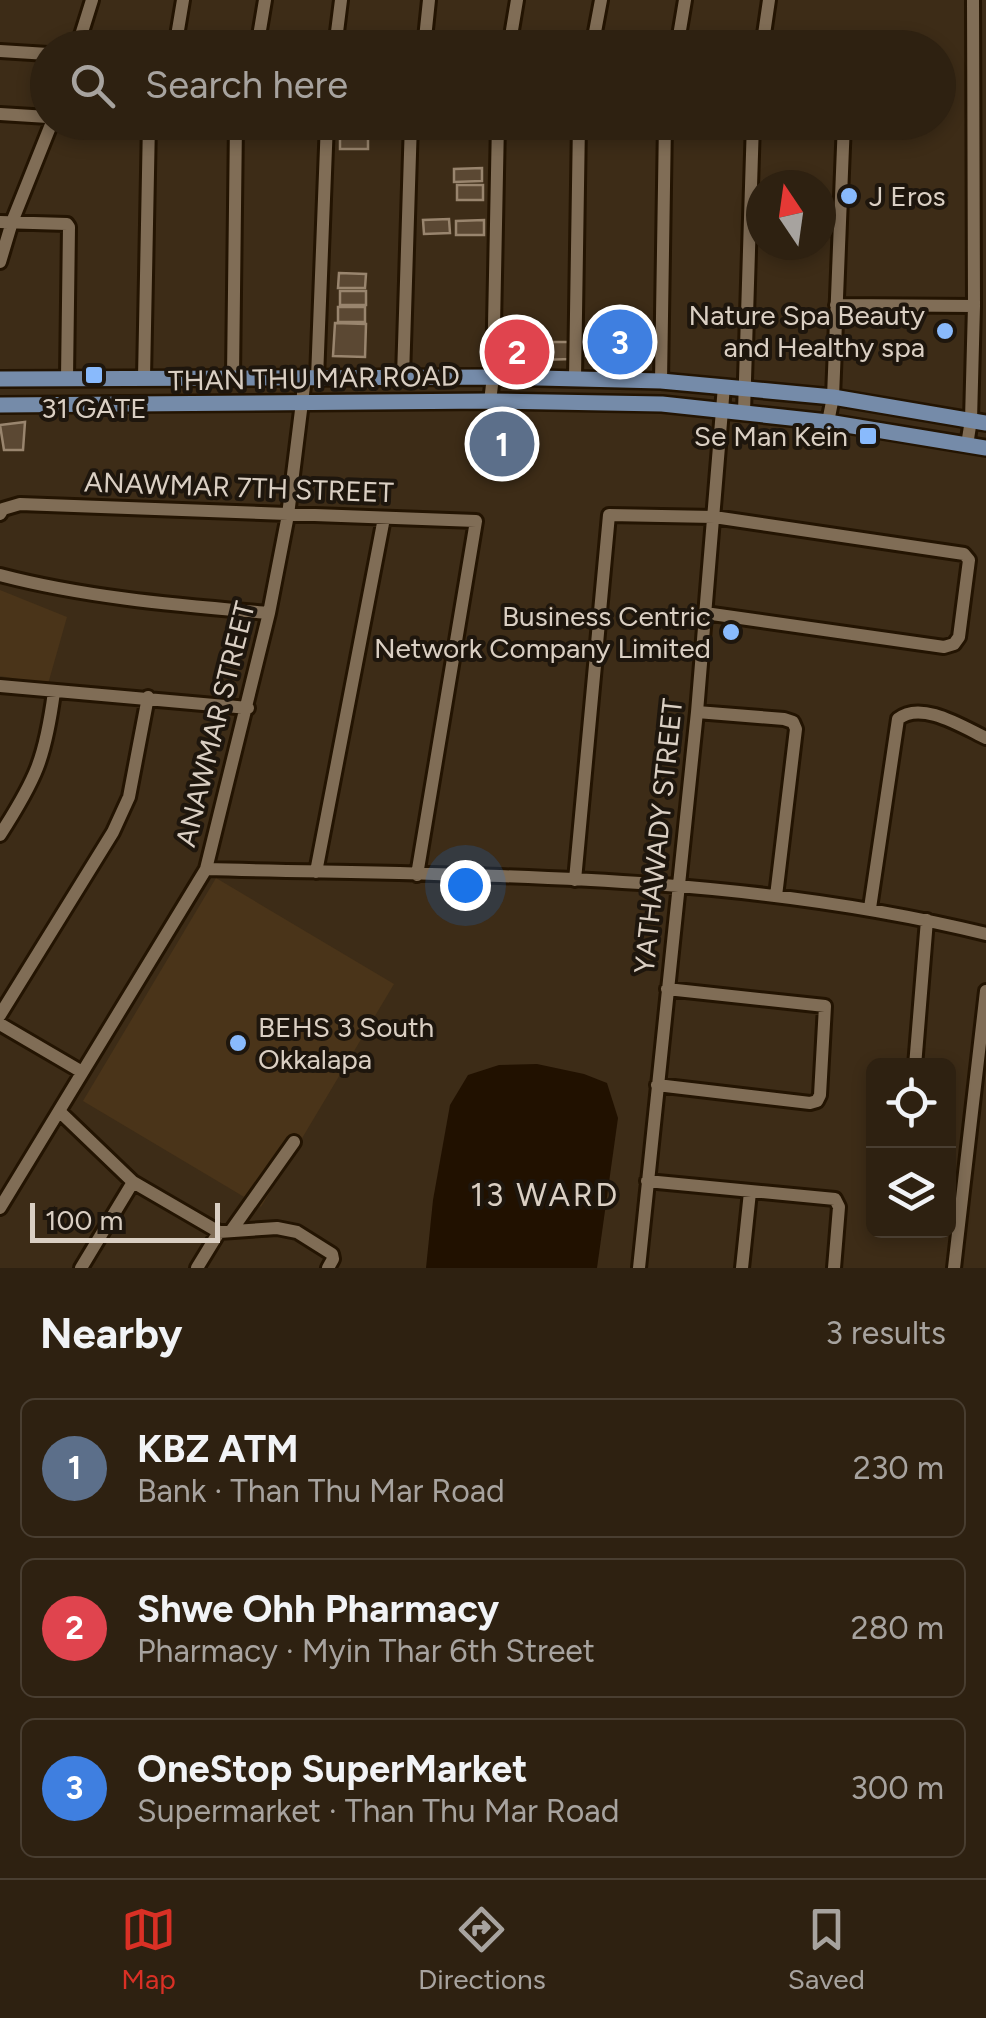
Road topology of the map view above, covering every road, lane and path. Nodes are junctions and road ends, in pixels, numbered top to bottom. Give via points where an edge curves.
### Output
1 (92, 0) edge
2 (182, 0) edge
3 (265, 0) edge
4 (341, 0) edge
5 (429, 0) edge
6 (517, 0) edge
7 (601, 0) edge
8 (685, 0) edge
9 (769, 0) edge
10 (973, 0) edge
11 (83, 30) edge
12 (178, 30) edge
13 (260, 30) edge
14 (337, 30) edge
15 (426, 30) edge
16 (512, 30) edge
17 (595, 30) edge
18 (679, 30) edge
19 (765, 30) edge
20 (0, 52) edge
21 (30, 53) edge
22 (980, 90) edge
23 (0, 114) edge
24 (30, 118) edge
25 (41, 140) edge
26 (149, 140) edge
27 (236, 140) edge
28 (325, 140) edge
29 (410, 140) edge
30 (498, 140) edge
31 (579, 140) edge
32 (664, 140) edge
33 (753, 140) edge
34 (843, 140) edge
35 (980, 204) edge
36 (6, 222) edge
37 (0, 262) edge
38 (836, 304) junction
39 (974, 306) junction
40 (233, 377) junction
41 (403, 377) junction
42 (493, 377) junction
43 (67, 378) junction
44 (150, 378) junction
45 (311, 378) junction
46 (575, 378) junction
47 (0, 379) edge
48 (662, 381) junction
49 (724, 386) junction
50 (746, 387) junction
51 (833, 397) junction
52 (490, 401) junction
53 (153, 404) junction
54 (302, 404) junction
55 (0, 405) edge
56 (723, 408) junction
57 (744, 412) junction
58 (828, 422) junction
59 (979, 422) edge
60 (967, 445) junction
61 (986, 448) edge
62 (0, 514) edge
63 (288, 515) junction
64 (714, 517) junction
65 (384, 518) junction
66 (0, 575) edge
67 (269, 613) junction
68 (705, 614) junction
69 (0, 686) edge
70 (54, 692) junction
71 (148, 697) junction
72 (248, 708) junction
73 (697, 712) junction
74 (986, 738) edge
75 (0, 836) edge
76 (206, 869) junction
77 (316, 872) junction
78 (417, 875) junction
79 (574, 880) junction
80 (678, 884) junction
81 (776, 896) junction
82 (870, 908) junction
83 (927, 920) junction
84 (986, 934) edge
85 (667, 989) junction
86 (986, 991) edge
87 (0, 1016) edge
88 (0, 1024) edge
89 (917, 1058) edge
90 (82, 1072) junction
91 (657, 1085) junction
92 (59, 1111) junction
93 (294, 1142) dead end
94 (646, 1181) junction
95 (134, 1182) junction
96 (750, 1192) junction
97 (0, 1208) edge
98 (225, 1232) junction
99 (330, 1261) edge
100 (81, 1268) edge
101 (197, 1268) edge
102 (639, 1268) edge
103 (742, 1268) edge
104 (834, 1268) edge
105 (954, 1268) edge

1 - 11 street
2 - 12 street
3 - 13 street
4 - 14 street
5 - 15 street
6 - 16 street
7 - 17 street
8 - 18 street
9 - 19 street
10 - 22 street
20 - 21 street
22 - 35 street
23 - 24 street
25 - 36 street
26 - 44 street
27 - 40 street
28 - 45 street, ANAWMAR STREET
29 - 41 street
30 - 42 street
31 - 46 street
32 - 48 street
33 - 50 street
34 - 38 street
35 - 39 street
36 - 37 street
36 - 43 street via 69,227
38 - 39 street
38 - 51 street
39 - 59 street
40 - 44 main road, THAN THU MAR ROAD
40 - 45 main road, THAN THU MAR ROAD
41 - 42 main road, THAN THU MAR ROAD
41 - 45 main road, THAN THU MAR ROAD
42 - 46 main road, THAN THU MAR ROAD
42 - 52 street
43 - 44 main road, THAN THU MAR ROAD
43 - 47 main road, THAN THU MAR ROAD
44 - 53 main road
45 - 54 street, ANAWMAR STREET
46 - 48 main road, THAN THU MAR ROAD
48 - 49 main road, THAN THU MAR ROAD
49 - 50 main road, THAN THU MAR ROAD
49 - 56 street, YATHAWADY STREET
50 - 51 main road, THAN THU MAR ROAD
50 - 57 street
51 - 58 street
51 - 59 main road, THAN THU MAR ROAD
52 - 54 main road, THAN THU MAR ROAD
52 - 56 main road, THAN THU MAR ROAD
53 - 54 main road, THAN THU MAR ROAD
53 - 55 main road, THAN THU MAR ROAD
54 - 63 street, ANAWMAR STREET
56 - 57 main road, THAN THU MAR ROAD
56 - 64 street, YATHAWADY STREET
57 - 58 main road, THAN THU MAR ROAD
58 - 60 main road, THAN THU MAR ROAD
59 - 60 street
60 - 61 main road, THAN THU MAR ROAD
62 - 63 street, ANAWMAR 7TH STREET via 20,504
63 - 65 street, ANAWMAR 7TH STREET
63 - 67 street, ANAWMAR STREET
64 - 68 street, YATHAWADY STREET
64 - 68 street via 964,554 970,568 959,637 944,647
64 - 79 street via 609,514
65 - 77 street
65 - 78 street, ANAWMAR 7TH STREET via 477,524
66 - 67 street via 153,602
67 - 72 street, ANAWMAR STREET
68 - 73 street, YATHAWADY STREET
69 - 70 street
70 - 71 street
70 - 75 street via 42,758
71 - 72 street
71 - 87 street via 129,797 113,832
72 - 76 street, ANAWMAR STREET
73 - 80 street, YATHAWADY STREET
73 - 81 street via 793,722
74 - 82 street via 920,712 898,719
76 - 77 street
76 - 90 street, ANAWMAR STREET
77 - 78 street
78 - 79 street
79 - 80 street
80 - 81 street
80 - 85 street, YATHAWADY STREET
81 - 82 street
82 - 83 street
83 - 84 street
83 - 89 street
85 - 91 street, YATHAWADY STREET
85 - 91 street via 825,1006 820,1095 810,1103
86 - 105 street
88 - 90 street
90 - 92 street, ANAWMAR STREET
91 - 94 street, YATHAWADY STREET
92 - 95 street
92 - 97 street, ANAWMAR STREET
93 - 98 street
94 - 96 street
94 - 102 street, YATHAWADY STREET
95 - 98 street
95 - 100 street
96 - 103 street
96 - 104 street via 835,1199
98 - 99 street via 297,1232
98 - 101 street

